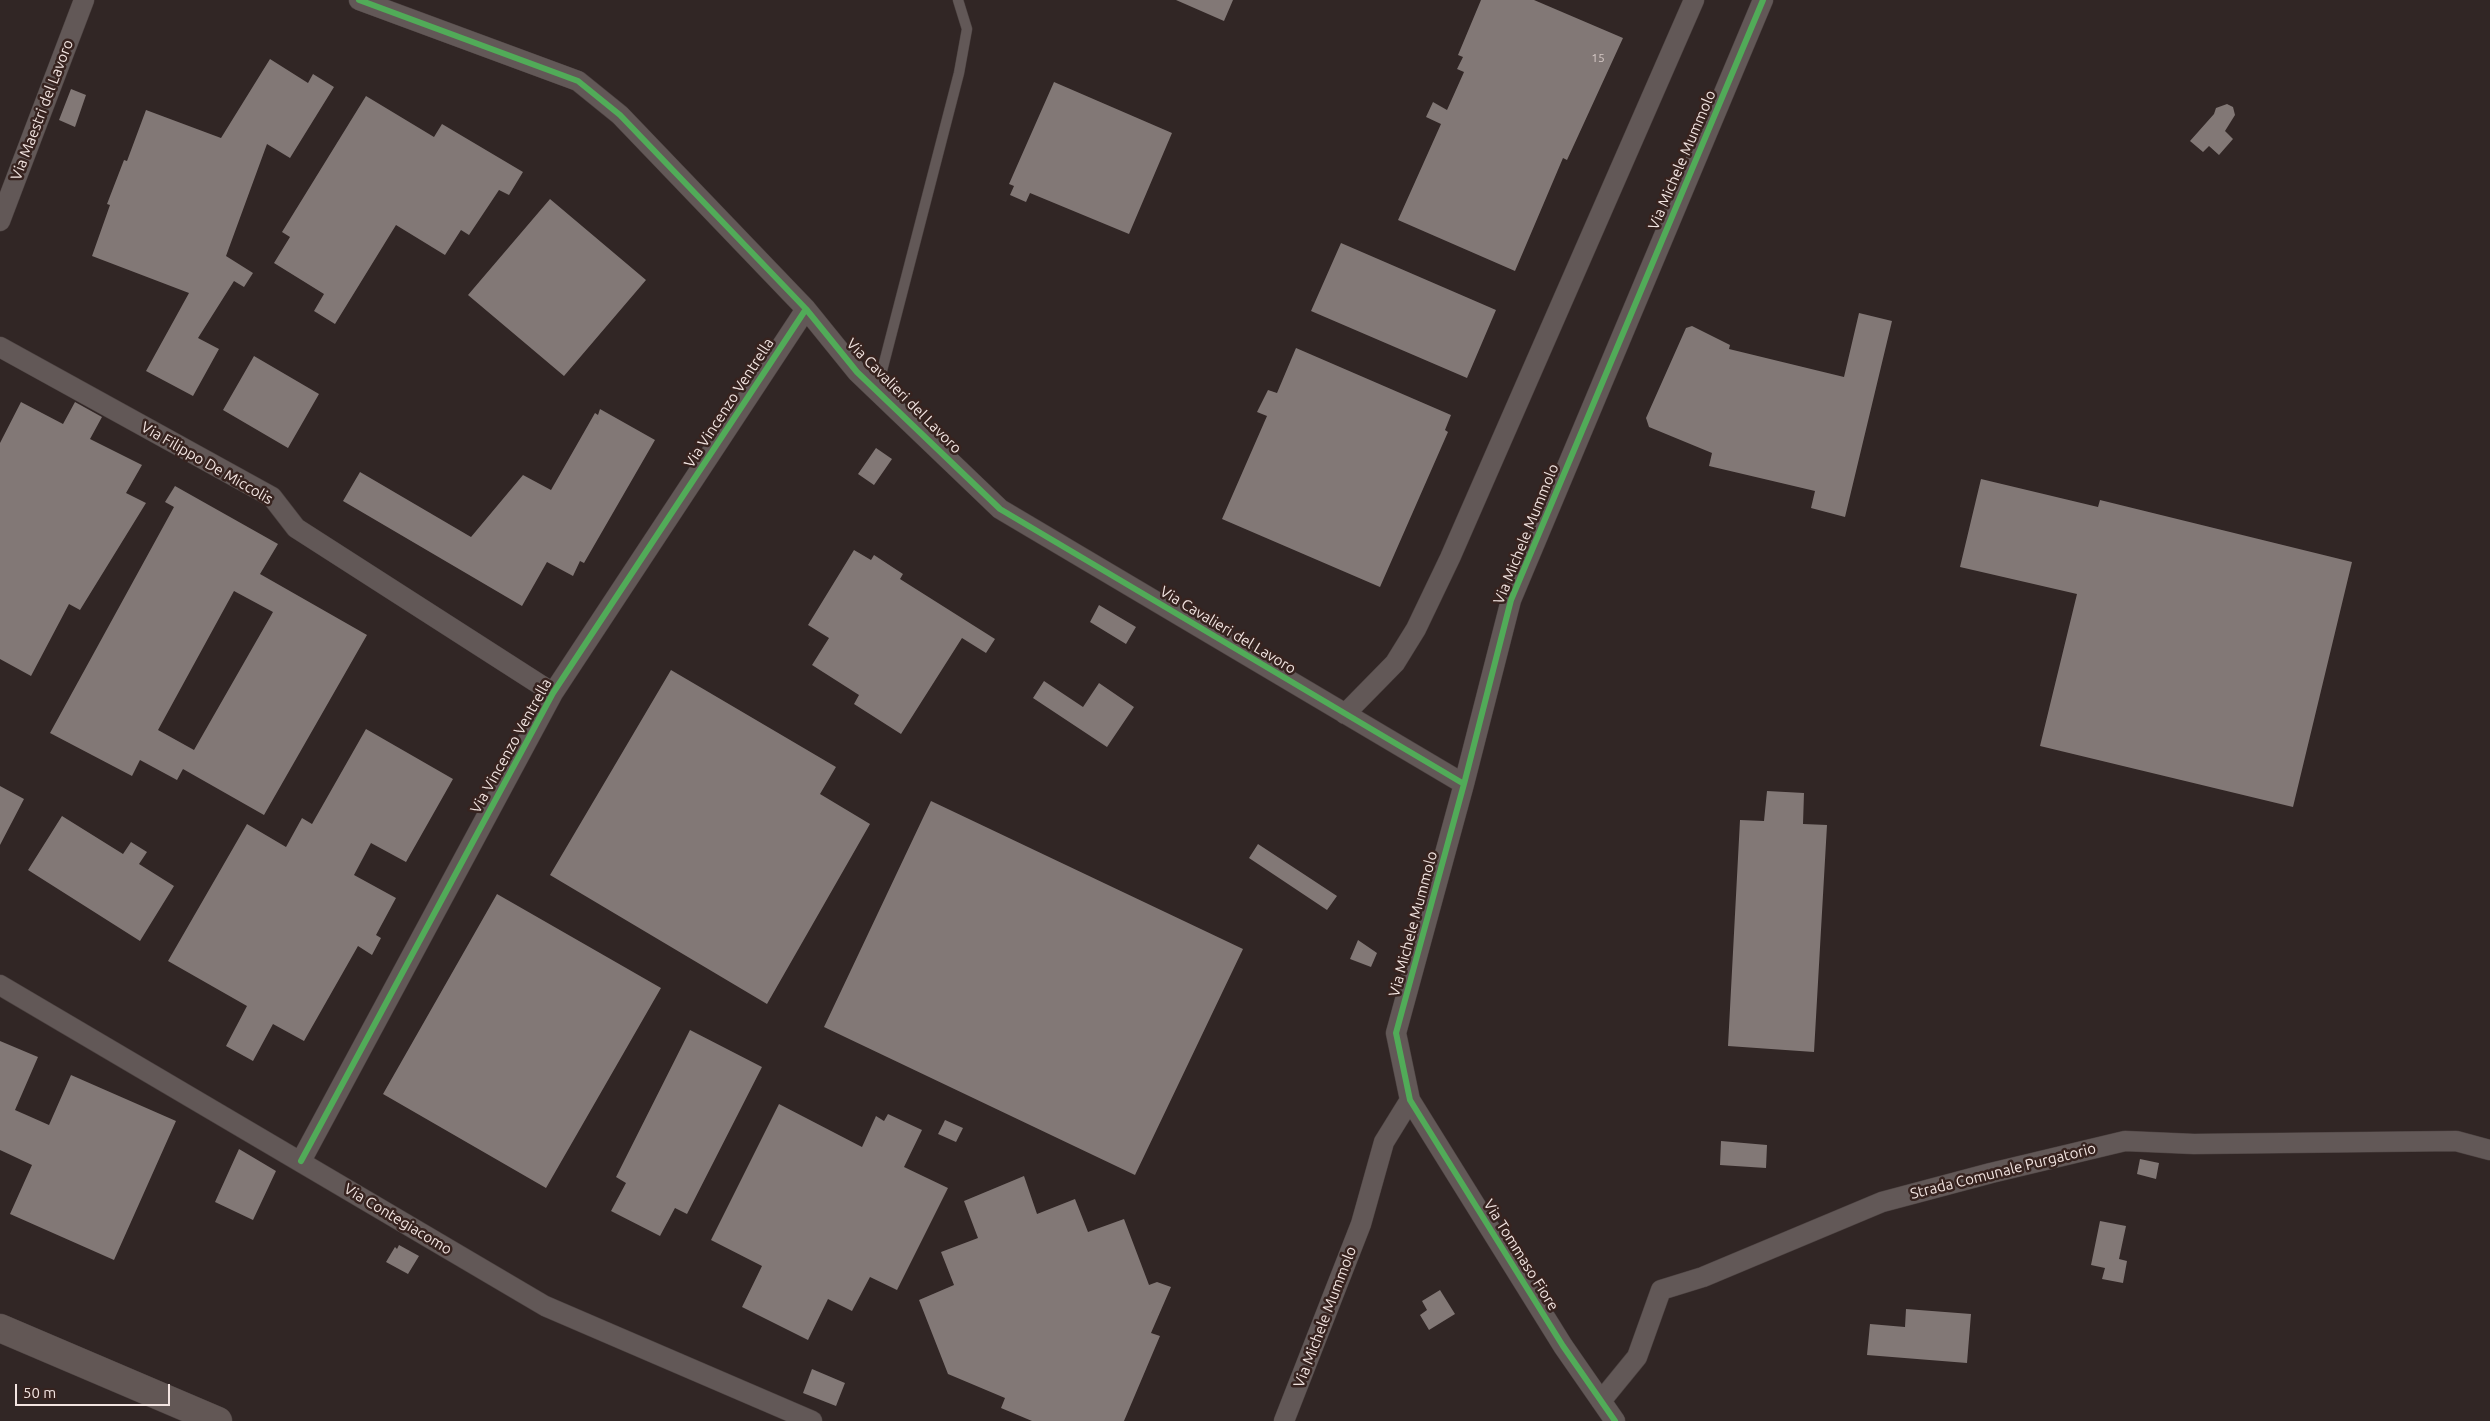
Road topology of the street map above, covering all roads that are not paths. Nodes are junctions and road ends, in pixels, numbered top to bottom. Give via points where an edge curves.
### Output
1 (84, 0) edge
2 (359, 0) edge
3 (958, 0) edge
4 (1694, 0) edge
5 (1763, 0) edge
6 (0, 221) edge
7 (806, 309) junction
8 (0, 347) edge
9 (877, 390) junction
10 (553, 693) junction
11 (1345, 714) junction
12 (1464, 784) junction
13 (0, 985) edge
14 (1410, 1100) junction
15 (2490, 1150) edge
16 (301, 1161) junction
17 (0, 1328) edge
18 (1601, 1401) junction
19 (218, 1421) edge
20 (812, 1421) edge
21 (1284, 1421) edge
22 (1615, 1421) edge

1 - 6 street, Via Maestri del Lavoro
2 - 7 street, Via Cavalieri del Lavoro via 578,82 620,115
3 - 9 lane via 967,29 959,74
4 - 11 street via 1416,629 1394,663
5 - 12 street, Via Michele Mummolo via 1510,600
7 - 9 street, Via Cavalieri del Lavoro
7 - 10 street, Via Vincenzo Ventrella
8 - 10 street, Via Filippo De Miccolis via 272,497 296,528
9 - 11 street, Via Cavalieri del Lavoro via 1000,509
10 - 16 street, Via Vincenzo Ventrella
11 - 12 street, Via Cavalieri del Lavoro
12 - 14 street, Via Michele Mummolo via 1396,1033
13 - 16 street, Via Contegiacomo
14 - 18 street, Via Tommaso Fiore via 1563,1346
14 - 21 street, Via Michele Mummolo via 1384,1142 1361,1224
15 - 18 street, Strada Comunale Purgatorio via 2456,1141 2194,1144 2125,1141 1991,1172 1882,1202 1711,1274 1661,1290 1638,1357
16 - 20 street, Via Contegiacomo via 545,1306
17 - 19 main road
18 - 22 street, Via Tommaso Fiore

